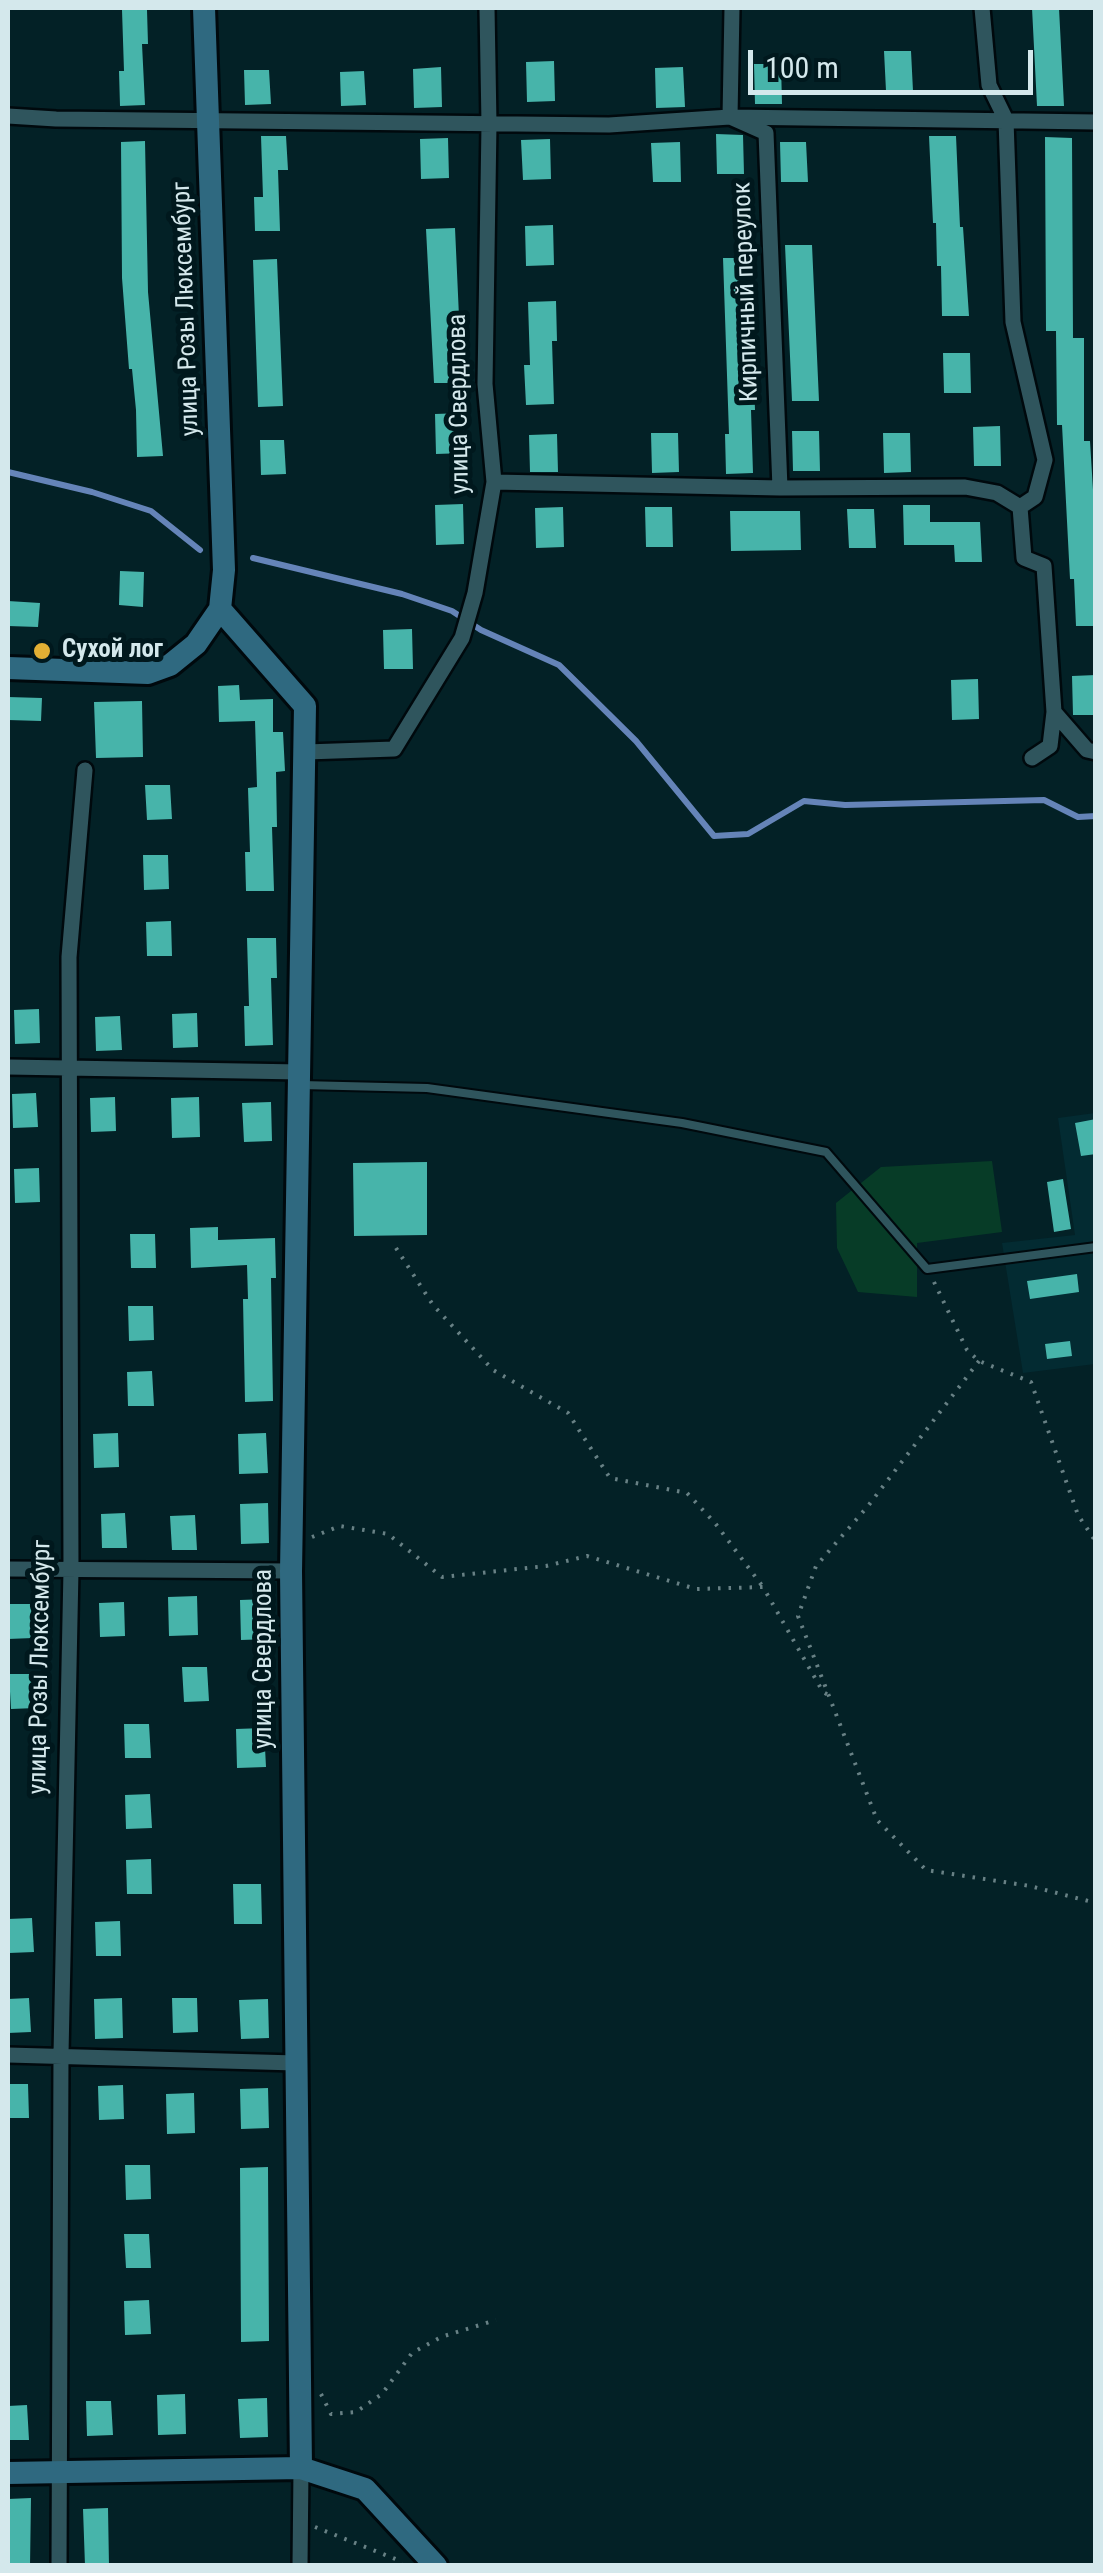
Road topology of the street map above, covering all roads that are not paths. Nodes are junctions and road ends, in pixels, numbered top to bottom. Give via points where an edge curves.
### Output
1 (204, 8) edge
2 (487, 8) edge
3 (732, 8) edge
4 (982, 8) edge
5 (8, 116) edge
6 (730, 117) junction
7 (208, 119) junction
8 (1006, 120) junction
9 (1096, 122) edge
10 (489, 124) junction
11 (494, 482) junction
12 (780, 488) junction
13 (1020, 507) junction
14 (220, 609) junction
15 (8, 668) edge
16 (1054, 712) junction
17 (306, 752) junction
18 (1096, 752) edge
19 (1032, 758) dead end
20 (85, 770) dead end
21 (68, 1066) junction
22 (8, 1067) edge
23 (301, 1079) junction
24 (1096, 1247) edge
25 (8, 1569) edge
26 (71, 1570) junction
27 (292, 1572) junction
28 (8, 2054) edge
29 (61, 2054) junction
30 (296, 2063) junction
31 (302, 2468) junction
32 (8, 2473) edge
33 (60, 2474) junction
34 (59, 2566) edge
35 (300, 2566) edge
36 (436, 2566) edge

1 - 7 street, улица Розы Люксембург
2 - 10 street, улица Свердлова
3 - 6 street
4 - 8 street via 989,86
5 - 7 street
6 - 8 street
6 - 10 street
6 - 12 street, Кирпичный переулок via 766,132
7 - 10 street
7 - 14 street, улица Розы Люксембург
8 - 9 street
8 - 13 street via 1013,322 1045,460 1035,498
10 - 11 street, улица Свердлова via 484,384
11 - 12 street
11 - 17 street, улица Свердлова via 462,638 394,749
12 - 13 street via 965,487 997,493
13 - 16 street via 1024,558 1044,566
14 - 15 street via 196,644 170,665 148,672
14 - 17 street, улица Свердлова via 305,706
16 - 18 street via 1086,750
16 - 19 street via 1050,746
17 - 23 street, улица Свердлова
20 - 21 street, улица Розы Люксембург via 68,957
21 - 22 street
21 - 23 street
21 - 26 street, улица Розы Люксембург
23 - 24 lane via 427,1088 682,1122 826,1152 927,1269
23 - 27 street, улица Свердлова
25 - 26 street
26 - 27 street
26 - 29 street, улица Розы Люксембург
27 - 30 street, улица Свердлова
28 - 29 street
29 - 30 street
29 - 33 street, улица Розы Люксембург
30 - 31 street, улица Свердлова
31 - 33 street
31 - 35 street, улица Свердлова
31 - 36 street via 365,2489
32 - 33 street
33 - 34 street, улица Розы Люксембург

